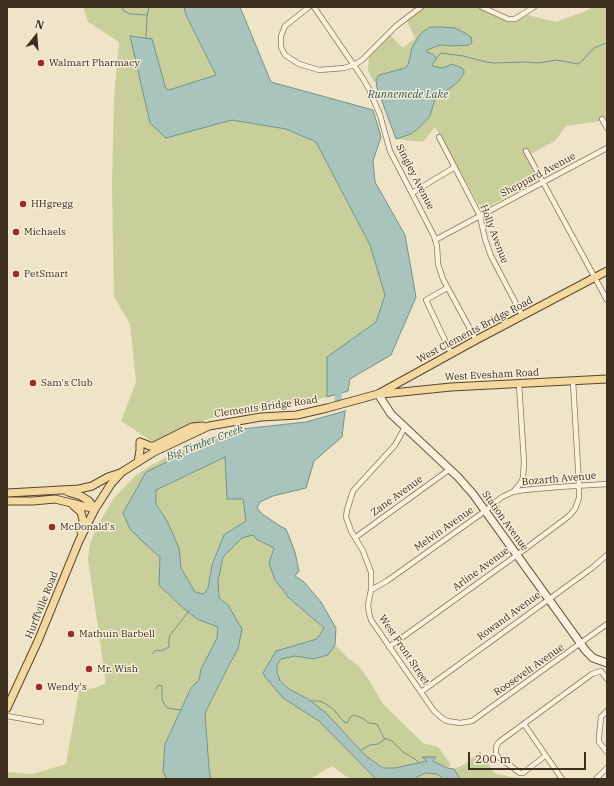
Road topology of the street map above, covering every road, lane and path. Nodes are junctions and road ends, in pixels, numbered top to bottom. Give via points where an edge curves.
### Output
1 (309, 7) edge
2 (314, 7) edge
3 (421, 7) edge
4 (482, 7) edge
5 (534, 7) edge
6 (354, 65) junction
7 (602, 118) dead end
8 (607, 128) edge
9 (439, 137) dead end
10 (607, 148) edge
11 (526, 151) dead end
12 (455, 167) junction
13 (543, 182) junction
14 (412, 194) junction
15 (480, 216) junction
16 (435, 240) junction
17 (607, 271) edge
18 (595, 277) junction
19 (447, 288) junction
20 (607, 300) edge
21 (522, 315) junction
22 (476, 340) junction
23 (451, 353) junction
24 (607, 379) edge
25 (403, 380) junction
26 (573, 381) junction
27 (519, 384) junction
28 (411, 391) junction
29 (378, 394) junction
30 (352, 401) joint
31 (209, 426) junction
32 (405, 427) junction
33 (138, 462) junction
34 (450, 469) junction
35 (122, 472) junction
36 (607, 484) edge
37 (580, 485) junction
38 (59, 490) junction
39 (514, 492) junction
40 (7, 493) edge
41 (7, 501) edge
42 (70, 502) junction
43 (95, 509) junction
44 (485, 511) junction
45 (356, 537) junction
46 (79, 540) junction
47 (517, 554) junction
48 (607, 555) edge
49 (371, 590) junction
50 (548, 599) junction
51 (607, 624) edge
52 (581, 644) junction
53 (389, 647) junction
54 (607, 663) edge
55 (601, 671) junction
56 (607, 679) edge
57 (421, 692) junction
58 (7, 708) edge
59 (607, 711) edge
60 (7, 716) edge
61 (41, 722) dead end
62 (458, 723) joint
63 (524, 724) junction
64 (607, 752) edge
65 (545, 756) junction
66 (607, 768) edge
67 (562, 779) edge
68 (596, 779) edge

1 - 6 street via 285,26 281,36 281,47 285,55 299,64 319,70
2 - 6 street, Singley Avenue
3 - 6 street via 401,21
4 - 5 street via 508,19 516,19
6 - 14 street, Singley Avenue via 369,89 380,115 390,151
7 - 8 street
9 - 12 street, Holly Avenue
10 - 13 street, Sheppard Avenue
11 - 13 street
12 - 14 street
12 - 15 street, Holly Avenue
13 - 15 street, Sheppard Avenue
13 - 18 street
14 - 16 street, Singley Avenue
15 - 16 street, Sheppard Avenue
15 - 21 street, Holly Avenue via 484,239
16 - 19 street, Singley Avenue via 438,264
17 - 18 main road, West Clements Bridge Road
18 - 20 street
18 - 21 main road, West Clements Bridge Road
19 - 22 street, Singley Avenue
19 - 23 street via 426,300
21 - 22 main road, West Clements Bridge Road
22 - 23 main road, West Clements Bridge Road
23 - 25 main road, West Clements Bridge Road
24 - 26 main road, West Evesham Road
25 - 28 main road via 403,387
25 - 29 main road, West Clements Bridge Road
26 - 27 main road, West Evesham Road
26 - 37 street, Arline Avenue
27 - 28 main road, West Evesham Road
27 - 39 street via 524,470 520,484
28 - 29 main road, West Evesham Road
29 - 30 main road, West Clements Bridge Road
29 - 32 street, Station Avenue via 391,414
30 - 31 main road, Clements Bridge Road via 297,415 261,417
31 - 33 main road, Clements Bridge Road
31 - 33 main road via 192,427 154,446 140,442
32 - 34 street, Station Avenue
32 - 45 street, West Front Street via 395,445 350,496 346,516
33 - 35 main road, Clements Bridge Road
34 - 44 street, Station Avenue
34 - 45 street, Zane Avenue
35 - 38 main road, Clements Bridge Road via 92,486
35 - 43 main road, Clements Bridge Road
36 - 37 street, Bozarth Avenue
37 - 39 street, Bozarth Avenue
37 - 47 street, Arline Avenue via 576,509
38 - 40 main road, Clements Bridge Road
38 - 43 main road, Clements Bridge Road via 80,496 89,501
39 - 44 street, Melvin Avenue via 502,497
41 - 42 main road via 55,499
42 - 43 main road
42 - 46 main road via 81,512 83,520
43 - 46 main road, Hurffville Road
44 - 47 street, Station Avenue
44 - 49 street, Melvin Avenue
45 - 49 street, West Front Street via 370,572
46 - 58 main road, Hurffville Road via 38,641
47 - 50 street, Station Avenue
47 - 53 street, Arline Avenue
48 - 50 street, Rowand Avenue
49 - 53 street, West Front Street via 369,613
50 - 52 street, Station Avenue
50 - 57 street, Rowand Avenue
51 - 52 street, Roosevelt Avenue
52 - 54 street, Station Avenue via 593,658
52 - 62 street, Roosevelt Avenue via 479,717
53 - 57 street, West Front Street
54 - 55 street
55 - 56 street
55 - 63 street via 577,683
57 - 62 street, West Front Street via 442,718
59 - 64 street via 601,717 598,737
60 - 61 street
63 - 65 street
63 - 65 street via 499,742 496,747 497,756 520,773
65 - 67 street
66 - 68 street

